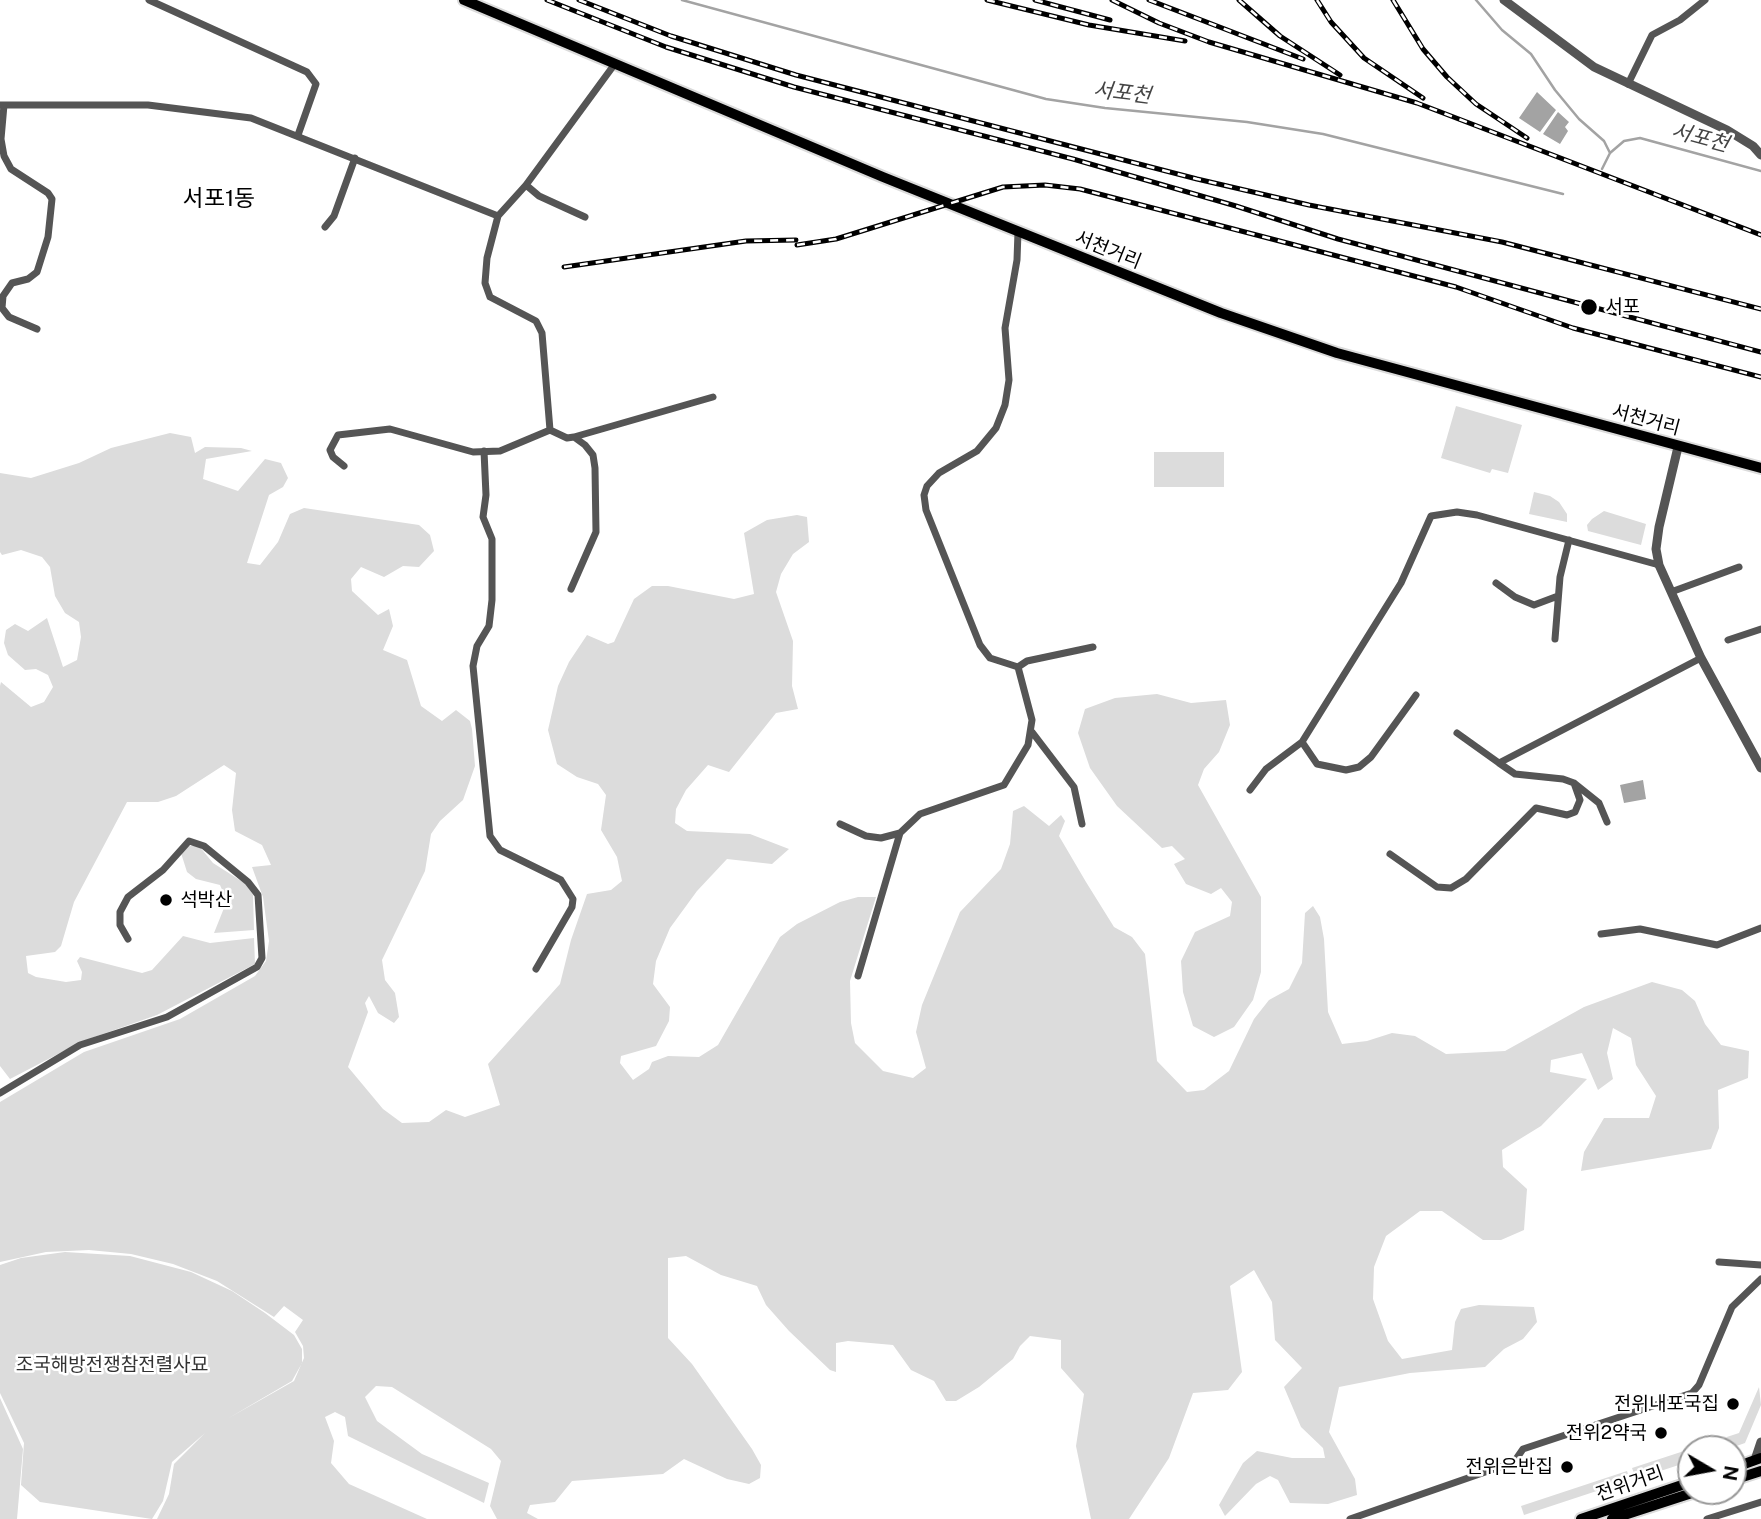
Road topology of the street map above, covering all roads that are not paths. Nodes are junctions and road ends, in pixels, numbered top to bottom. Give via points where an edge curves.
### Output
1 (149, 0) edge
2 (464, 0) edge
3 (1504, 0) edge
4 (1705, 0) edge
5 (614, 65) junction
6 (1628, 85) junction
7 (2, 105) edge
8 (1, 135) edge
9 (298, 135) junction
10 (1761, 155) edge
11 (355, 158) junction
12 (526, 185) junction
13 (498, 216) junction
14 (585, 217) dead end
15 (326, 227) dead end
16 (1018, 232) junction
17 (37, 329) dead end
18 (713, 397) dead end
19 (550, 430) junction
20 (574, 437) junction
21 (1678, 447) junction
22 (484, 452) junction
23 (344, 466) dead end
24 (1761, 468) edge
25 (1569, 540) junction
26 (1659, 565) junction
27 (1739, 567) dead end
28 (1496, 583) dead end
29 (571, 589) dead end
30 (1671, 592) junction
31 (1558, 596) junction
32 (1761, 629) edge
33 (1555, 639) dead end
34 (1728, 640) dead end
35 (1093, 647) dead end
36 (1701, 658) junction
37 (1018, 667) junction
38 (1416, 695) dead end
39 (1032, 732) junction
40 (1457, 733) dead end
41 (1302, 742) junction
42 (1499, 763) junction
43 (1761, 768) edge
44 (1574, 783) junction
45 (1250, 790) dead end
46 (1606, 822) dead end
47 (840, 824) dead end
48 (1082, 824) dead end
49 (900, 833) junction
50 (1390, 854) dead end
51 (1761, 928) edge
52 (1601, 934) dead end
53 (128, 939) dead end
54 (536, 969) dead end
55 (858, 976) dead end
56 (0, 1093) edge
57 (1720, 1262) dead end
58 (1761, 1265) edge
59 (1761, 1279) edge
60 (1761, 1443) edge
61 (1758, 1459) edge
62 (1677, 1487) edge
63 (1677, 1498) edge
64 (1761, 1502) edge
65 (1350, 1519) edge
66 (1581, 1519) edge
67 (1612, 1519) edge
68 (1707, 1519) edge

1 - 9 street via 307,72 316,84
2 - 5 main road, 서천거리
3 - 6 street via 1594,67
4 - 6 street via 1652,35
5 - 12 street
5 - 16 main road, 서천거리
6 - 10 street via 1727,131
7 - 8 street
7 - 9 street via 180,107 251,118
8 - 17 street via 11,169 52,199 48,237 37,272 12,284 3,296 2,309 9,317
9 - 11 street
11 - 13 street
11 - 15 street
12 - 13 street
12 - 14 street
13 - 19 street via 485,283 490,297 537,321
16 - 21 main road, 서천거리 via 1221,313 1337,353
16 - 37 street via 1005,328 1009,380 1005,405 996,428 977,451 939,473 924,495 980,645 990,658
18 - 20 street
19 - 20 street
19 - 22 street via 518,445
20 - 29 street via 593,455 596,533
21 - 24 main road, 서천거리
21 - 26 street via 1659,527
22 - 23 street via 390,429 338,435 330,450
22 - 54 street via 482,517 492,539 492,600 489,626 477,646 473,666 490,836 500,850 561,880 573,899
25 - 26 street
25 - 31 street
25 - 41 street via 1477,515 1431,516 1401,583
26 - 30 street
27 - 30 street
28 - 31 street via 1534,605
30 - 36 street
31 - 33 street
32 - 34 street
35 - 37 street
36 - 42 street
36 - 43 street
37 - 39 street
38 - 41 street via 1359,767 1346,770 1317,764
39 - 48 street via 1074,787
39 - 49 street via 1003,785 920,814
40 - 42 street
41 - 45 street via 1266,769
42 - 44 street via 1515,774
44 - 46 street via 1600,803
44 - 50 street via 1580,800 1574,812 1567,815 1536,807 1466,879 1451,887 1437,887
47 - 49 street via 866,836
49 - 55 street
51 - 52 street via 1717,945 1640,929
53 - 56 street via 120,925 120,912 128,897 163,870 189,841 204,846 258,895 262,958 257,967 167,1017 80,1045
57 - 58 street
59 - 65 street via 1732,1307 1692,1393 1523,1449 1514,1462
60 - 61 street
62 - 66 main road, 전위거리
63 - 67 main road, 전위거리
64 - 68 street

